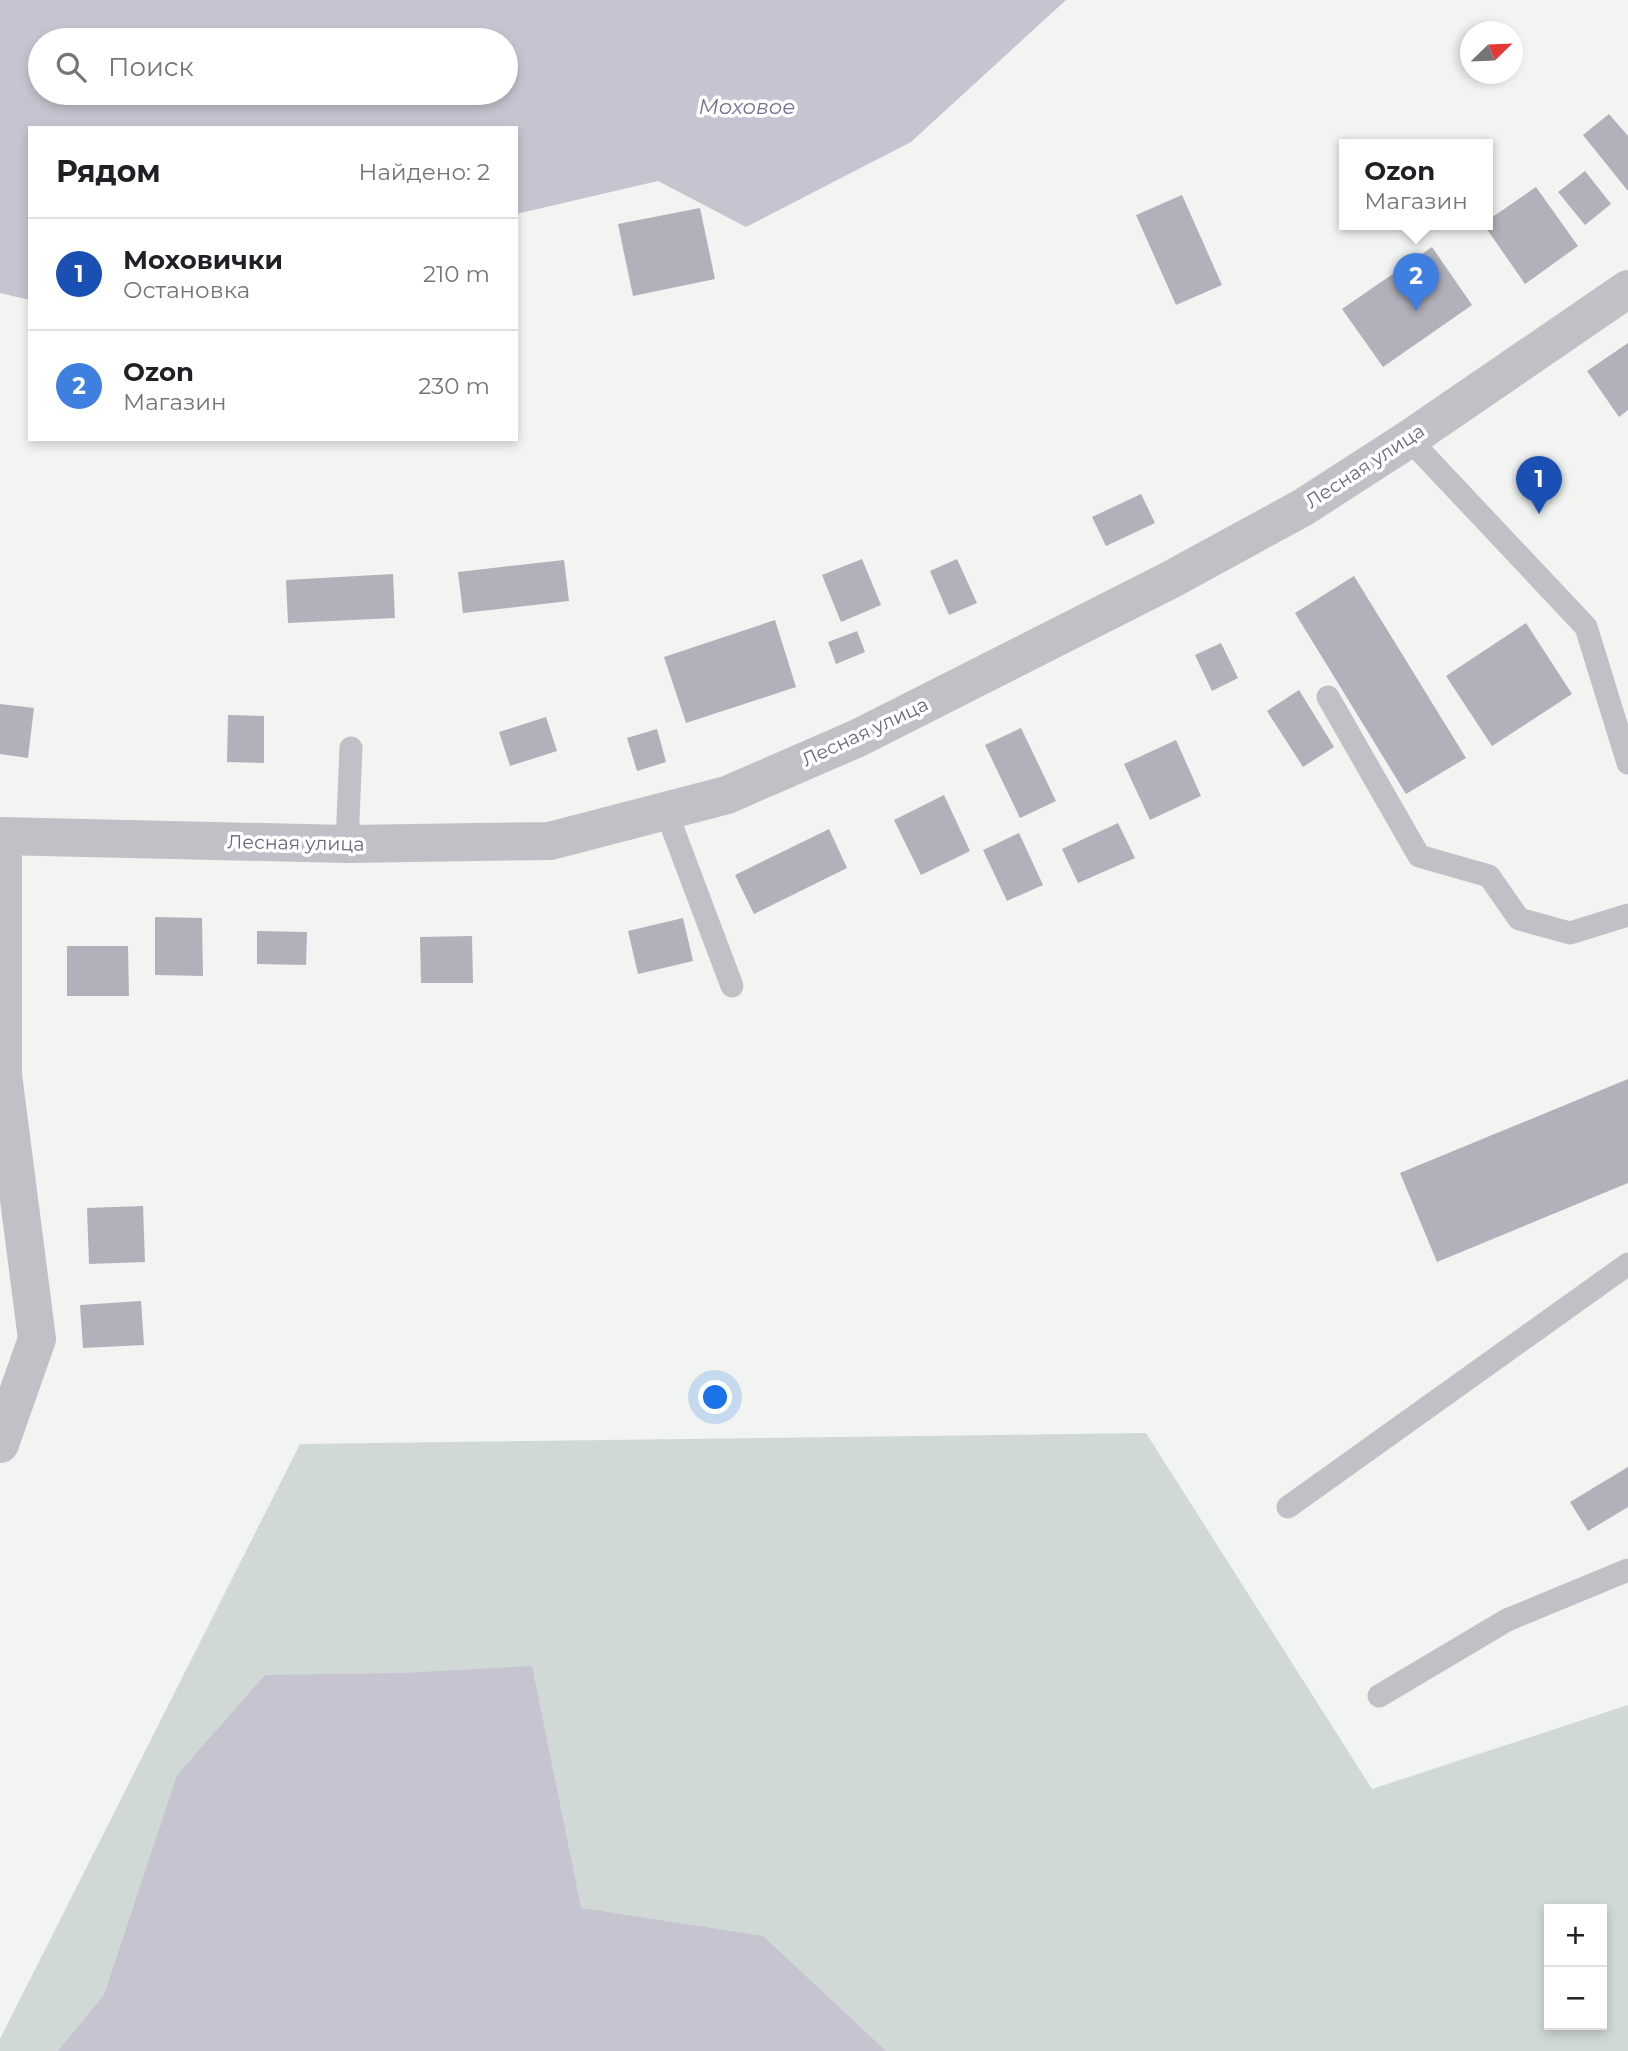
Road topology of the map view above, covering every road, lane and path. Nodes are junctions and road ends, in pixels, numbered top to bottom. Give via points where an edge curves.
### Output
1 (1628, 289) edge
2 (1409, 439) junction
3 (1328, 697) dead end
4 (351, 748) dead end
5 (1628, 763) edge
6 (666, 811) junction
7 (1, 836) edge
8 (346, 844) junction
9 (1628, 915) edge
10 (732, 986) dead end
11 (1628, 1264) edge
12 (0, 1444) edge
13 (1288, 1507) dead end
14 (1628, 1570) edge
15 (1379, 1696) dead end

1 - 2 street, Лесная улица
2 - 5 lane via 1586,627
2 - 6 street, Лесная улица via 1302,508 1170,580 858,738 727,795
3 - 9 lane via 1419,856 1489,876 1519,919 1557,930 1570,933
4 - 8 lane
6 - 8 street, Лесная улица via 550,841
6 - 10 lane
7 - 8 street, Лесная улица
7 - 12 street via 3,1075 37,1339
11 - 13 lane
14 - 15 lane via 1507,1620

